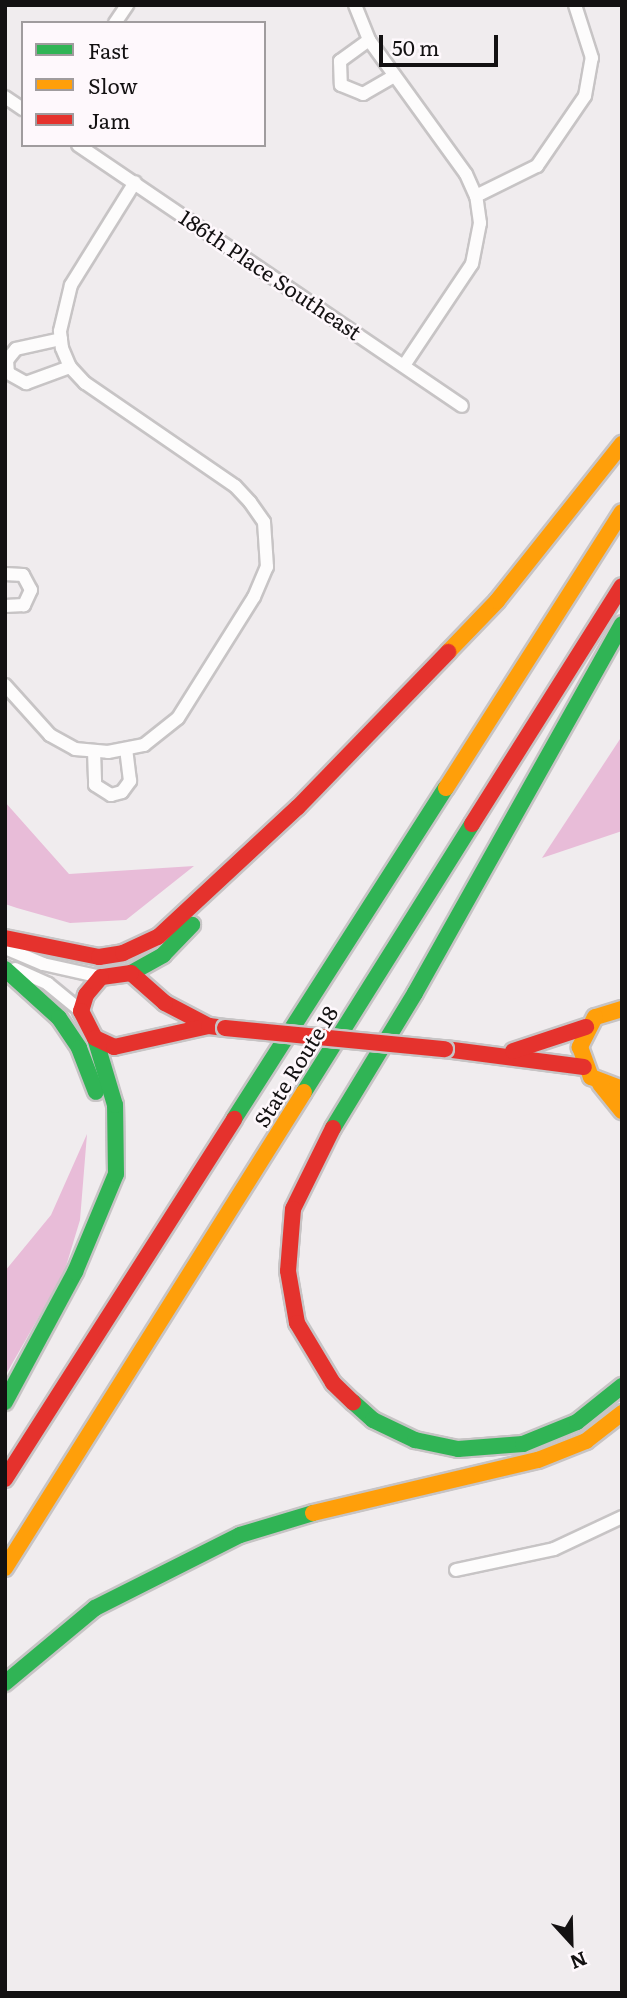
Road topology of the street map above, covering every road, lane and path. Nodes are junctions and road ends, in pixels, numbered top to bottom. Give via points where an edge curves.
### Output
1 (127, 5) edge
2 (355, 5) edge
3 (575, 5) edge
4 (116, 21) edge
5 (369, 40) junction
6 (394, 76) junction
7 (5, 97) edge
8 (21, 107) edge
9 (81, 147) edge
10 (135, 182) junction
11 (477, 196) junction
12 (61, 343) junction
13 (405, 364) junction
14 (70, 367) junction
15 (462, 406) dead end
16 (622, 444) edge
17 (622, 512) edge
18 (5, 574) edge
19 (622, 586) edge
20 (5, 606) edge
21 (622, 624) edge
22 (5, 685) edge
23 (126, 749) junction
24 (94, 751) junction
25 (298, 807) junction
26 (5, 938) edge
27 (5, 948) edge
28 (5, 967) edge
29 (131, 973) junction
30 (101, 977) junction
31 (622, 1009) edge
32 (81, 1012) junction
33 (217, 1027) junction
34 (586, 1027) junction
35 (95, 1038) junction
36 (499, 1054) junction
37 (584, 1067) junction
38 (600, 1084) junction
39 (622, 1088) edge
40 (622, 1111) edge
41 (92, 1235) junction
42 (622, 1386) edge
43 (5, 1402) edge
44 (622, 1413) edge
45 (5, 1479) edge
46 (622, 1517) edge
47 (5, 1568) edge
48 (456, 1570) dead end
49 (5, 1682) edge

1 - 4 street
2 - 5 street
3 - 11 street via 592,58 588,85 537,166
5 - 6 street
5 - 6 street via 340,61 341,85 363,94
6 - 11 street
7 - 8 street
9 - 10 street, 186th Place Southeast
10 - 12 street via 71,285
10 - 13 street, 186th Place Southeast
11 - 13 street via 479,235 472,264
12 - 14 street
12 - 14 street via 16,349 7,360 8,373 26,383
13 - 15 street, 186th Place Southeast
14 - 23 street via 85,383 235,486 264,522 267,567 254,597 178,718 144,745
16 - 25 main road via 497,601
17 - 45 main road, State Route 18
18 - 20 street via 23,575 31,590 24,605
19 - 47 main road, State Route 18
21 - 42 main road via 415,993 312,1163 293,1209 288,1271 297,1323 333,1384 373,1420 415,1440 458,1450 523,1444 577,1422
22 - 24 street via 50,735 75,749
23 - 24 street
23 - 24 street via 130,781 122,792 110,795 95,785
25 - 26 main road via 176,922 142,946 99,957
25 - 29 main road via 233,888 163,955
27 - 30 street via 43,964
28 - 32 street via 48,984
28 - 41 main road via 59,1018 92,1077 103,1150
29 - 30 main road
29 - 33 main road via 165,1003
30 - 32 main road via 86,995
31 - 34 main road via 607,1011
32 - 35 main road
33 - 35 main road via 125,1047
33 - 36 main road, bridge
34 - 36 main road
34 - 37 main road via 580,1047
35 - 41 main road via 114,1097 118,1158
36 - 37 main road
37 - 38 main road
38 - 39 main road
38 - 40 main road
41 - 43 main road
44 - 49 main road via 586,1440 538,1461 284,1520 240,1535 95,1608
46 - 48 street via 554,1549

